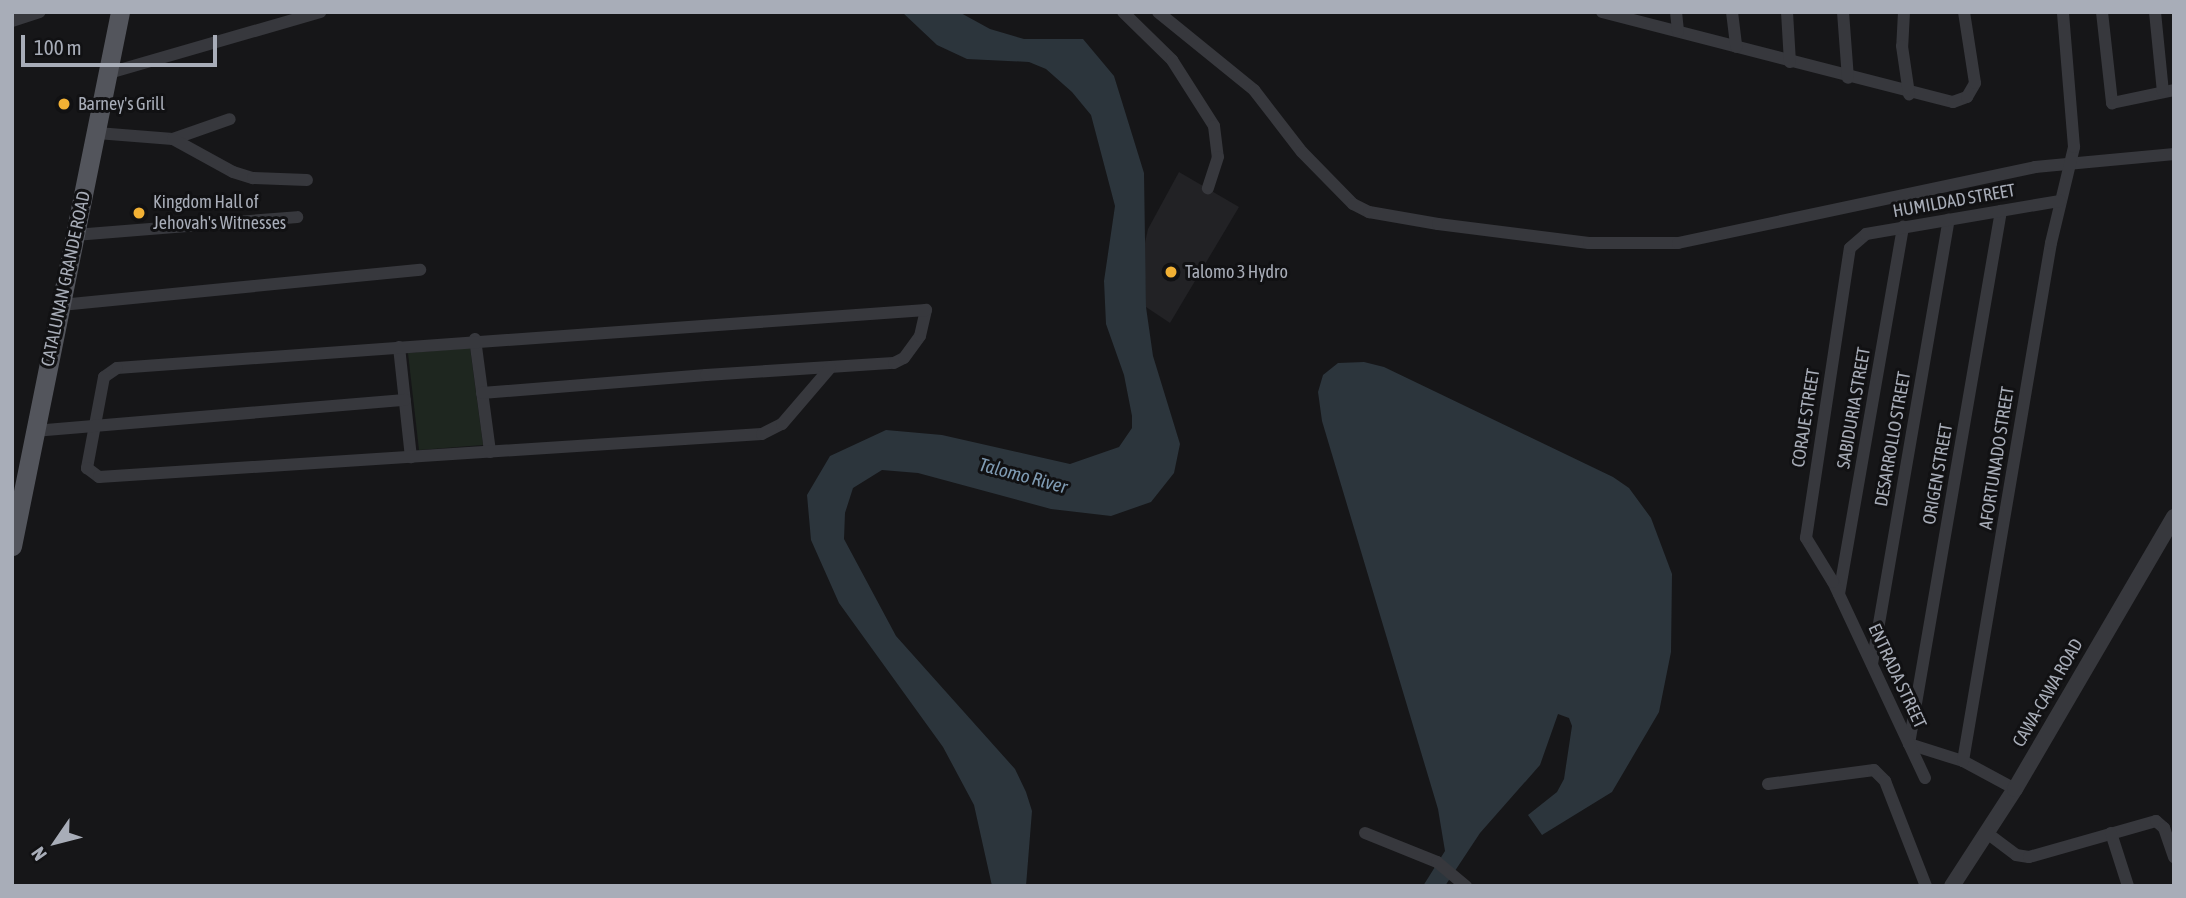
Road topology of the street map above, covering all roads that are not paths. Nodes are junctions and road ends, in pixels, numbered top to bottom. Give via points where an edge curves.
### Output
1 (40, 12) edge
2 (120, 12) edge
3 (320, 12) edge
4 (1123, 12) edge
5 (1158, 12) edge
6 (1602, 12) edge
7 (1676, 12) edge
8 (1732, 12) edge
9 (1787, 12) edge
10 (1843, 12) edge
11 (1904, 12) edge
12 (1964, 12) edge
13 (2063, 12) edge
14 (2102, 12) edge
15 (2155, 12) edge
16 (1624, 15) edge
17 (12, 21) edge
18 (1678, 32) junction
19 (1736, 47) junction
20 (1790, 62) junction
21 (109, 73) junction
22 (1848, 78) junction
23 (2169, 91) edge
24 (1909, 94) junction
25 (230, 119) dead end
26 (97, 133) junction
27 (173, 139) junction
28 (2174, 154) edge
29 (2070, 162) junction
30 (307, 180) dead end
31 (1208, 188) dead end
32 (2060, 201) junction
33 (2001, 211) junction
34 (298, 217) dead end
35 (1949, 220) junction
36 (1903, 228) junction
37 (75, 235) junction
38 (1855, 239) joint
39 (420, 270) dead end
40 (61, 305) junction
41 (475, 340) junction
42 (399, 347) junction
43 (830, 368) junction
44 (482, 393) junction
45 (405, 400) junction
46 (94, 425) junction
47 (34, 431) junction
48 (490, 452) junction
49 (411, 457) junction
50 (2174, 517) edge
51 (12, 546) edge
52 (1839, 594) junction
53 (1872, 664) junction
54 (1909, 744) junction
55 (1963, 761) junction
56 (1925, 778) dead end
57 (1768, 784) dead end
58 (2015, 789) junction
59 (1365, 833) dead end
60 (1987, 833) junction
61 (2111, 833) junction
62 (2174, 857) edge
63 (1463, 882) edge
64 (1926, 886) edge
65 (1952, 886) edge
66 (2128, 886) edge

1 - 17 street
2 - 21 main road, CATALUNAN GRANDE ROAD
3 - 21 street
4 - 31 street via 1171,60 1214,127 1218,157
5 - 29 street via 1254,90 1336,191 1369,212 1392,217 1590,243 1678,243
6 - 16 street
7 - 18 street
8 - 19 street
9 - 20 street
10 - 22 street
11 - 24 street via 1902,46
12 - 24 street via 1976,74 1973,91 1953,102
13 - 29 street, AFORTUNADO STREET via 2075,121
14 - 23 street via 2112,103
15 - 23 street
16 - 18 street
18 - 19 street
19 - 20 street
20 - 22 street
21 - 26 main road, CATALUNAN GRANDE ROAD
22 - 24 street
25 - 27 street
26 - 27 street
26 - 37 main road, CATALUNAN GRANDE ROAD
27 - 30 street via 233,172
28 - 29 street
29 - 32 street, AFORTUNADO STREET
32 - 33 street, HUMILDAD STREET
32 - 55 street, AFORTUNADO STREET
33 - 35 street, HUMILDAD STREET
33 - 54 street, ORIGEN STREET
34 - 37 street
35 - 36 street, HUMILDAD STREET
35 - 53 street, DESARROLLO STREET
36 - 38 street, HUMILDAD STREET
36 - 52 street, SABIDURIA STREET
37 - 40 main road, CATALUNAN GRANDE ROAD
38 - 52 street, CORAJE STREET via 1806,538
39 - 40 street
40 - 47 main road, CATALUNAN GRANDE ROAD
41 - 42 street
41 - 43 street via 926,310 920,336 904,358 881,366
41 - 44 street
42 - 45 street
42 - 46 street via 117,368 104,377
43 - 44 street
43 - 48 street via 771,432
44 - 48 street
45 - 46 street
45 - 49 street
46 - 47 street
46 - 49 street via 87,463 89,472 99,477
47 - 51 main road, CATALUNAN GRANDE ROAD
48 - 49 street
50 - 58 street, CAWA-CAWA ROAD
52 - 53 street, ENTRADA STREET
53 - 54 street, ENTRADA STREET
54 - 55 street, ENTRADA STREET
54 - 56 street
55 - 58 street, ENTRADA STREET
57 - 64 street via 1859,769 1880,774
58 - 60 street, CAWA-CAWA ROAD
59 - 63 street via 1437,862
60 - 61 street via 2023,857
60 - 65 street, CAWA-CAWA ROAD
61 - 62 street via 2159,822
61 - 66 street

